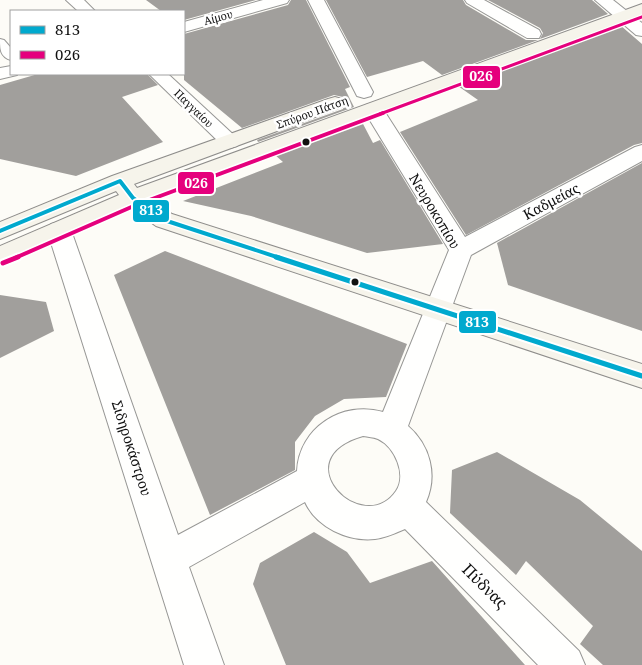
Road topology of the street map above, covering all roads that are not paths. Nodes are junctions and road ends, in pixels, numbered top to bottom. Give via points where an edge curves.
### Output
1 (74, 0) edge
2 (280, 0) edge
3 (316, 0) edge
4 (473, 0) edge
5 (616, 6) edge
6 (642, 9) edge
7 (86, 10) edge
8 (185, 27) edge
9 (642, 32) edge
10 (533, 34) junction
11 (0, 43) edge
12 (10, 55) edge
13 (159, 75) edge
14 (401, 79) dead end
15 (382, 86) dead end
16 (368, 101) junction
17 (230, 142) junction
18 (642, 152) edge
19 (127, 190) junction
20 (59, 230) junction
21 (0, 232) edge
22 (461, 250) junction
23 (0, 256) edge
24 (438, 309) junction
25 (642, 376) edge
26 (391, 430) junction
27 (313, 480) junction
28 (406, 506) junction
29 (169, 559) junction
30 (204, 665) edge
31 (565, 665) edge

1 - 7 street
2 - 8 street, Αίμου
3 - 16 street, Νευροκοπίου
4 - 10 street
5 - 6 street, Σπύρου Πάτση
5 - 9 street
5 - 10 street, Σπύρου Πάτση
5 - 16 street, Σπύρου Πάτση
10 - 14 street, Σπύρου Πάτση
11 - 12 lane
13 - 17 street, Παγγαίου
15 - 16 street, Σπύρου Πάτση
16 - 17 street, Σπύρου Πάτση
16 - 19 street, Σπύρου Πάτση
16 - 22 street, Νευροκοπίου
17 - 19 street, Σπύρου Πάτση
18 - 22 street, Καδμείας
19 - 20 street, Σπύρου Πάτση
19 - 21 street, Σπύρου Πάτση
19 - 24 street via 164,220
20 - 23 street, Σπύρου Πάτση
20 - 29 street, Σιδηροκάστρου
22 - 24 street, Νευροκοπίου
24 - 25 street
24 - 26 street, Νευροκοπίου
26 - 27 street via 363,422 333,430 321,442 314,456
26 - 28 street via 412,451 416,465 414,494
27 - 28 street via 326,504 340,516 358,522 377,522
27 - 29 street
28 - 31 street, Πύδνας
29 - 30 street, Σιδηροκάστρου

